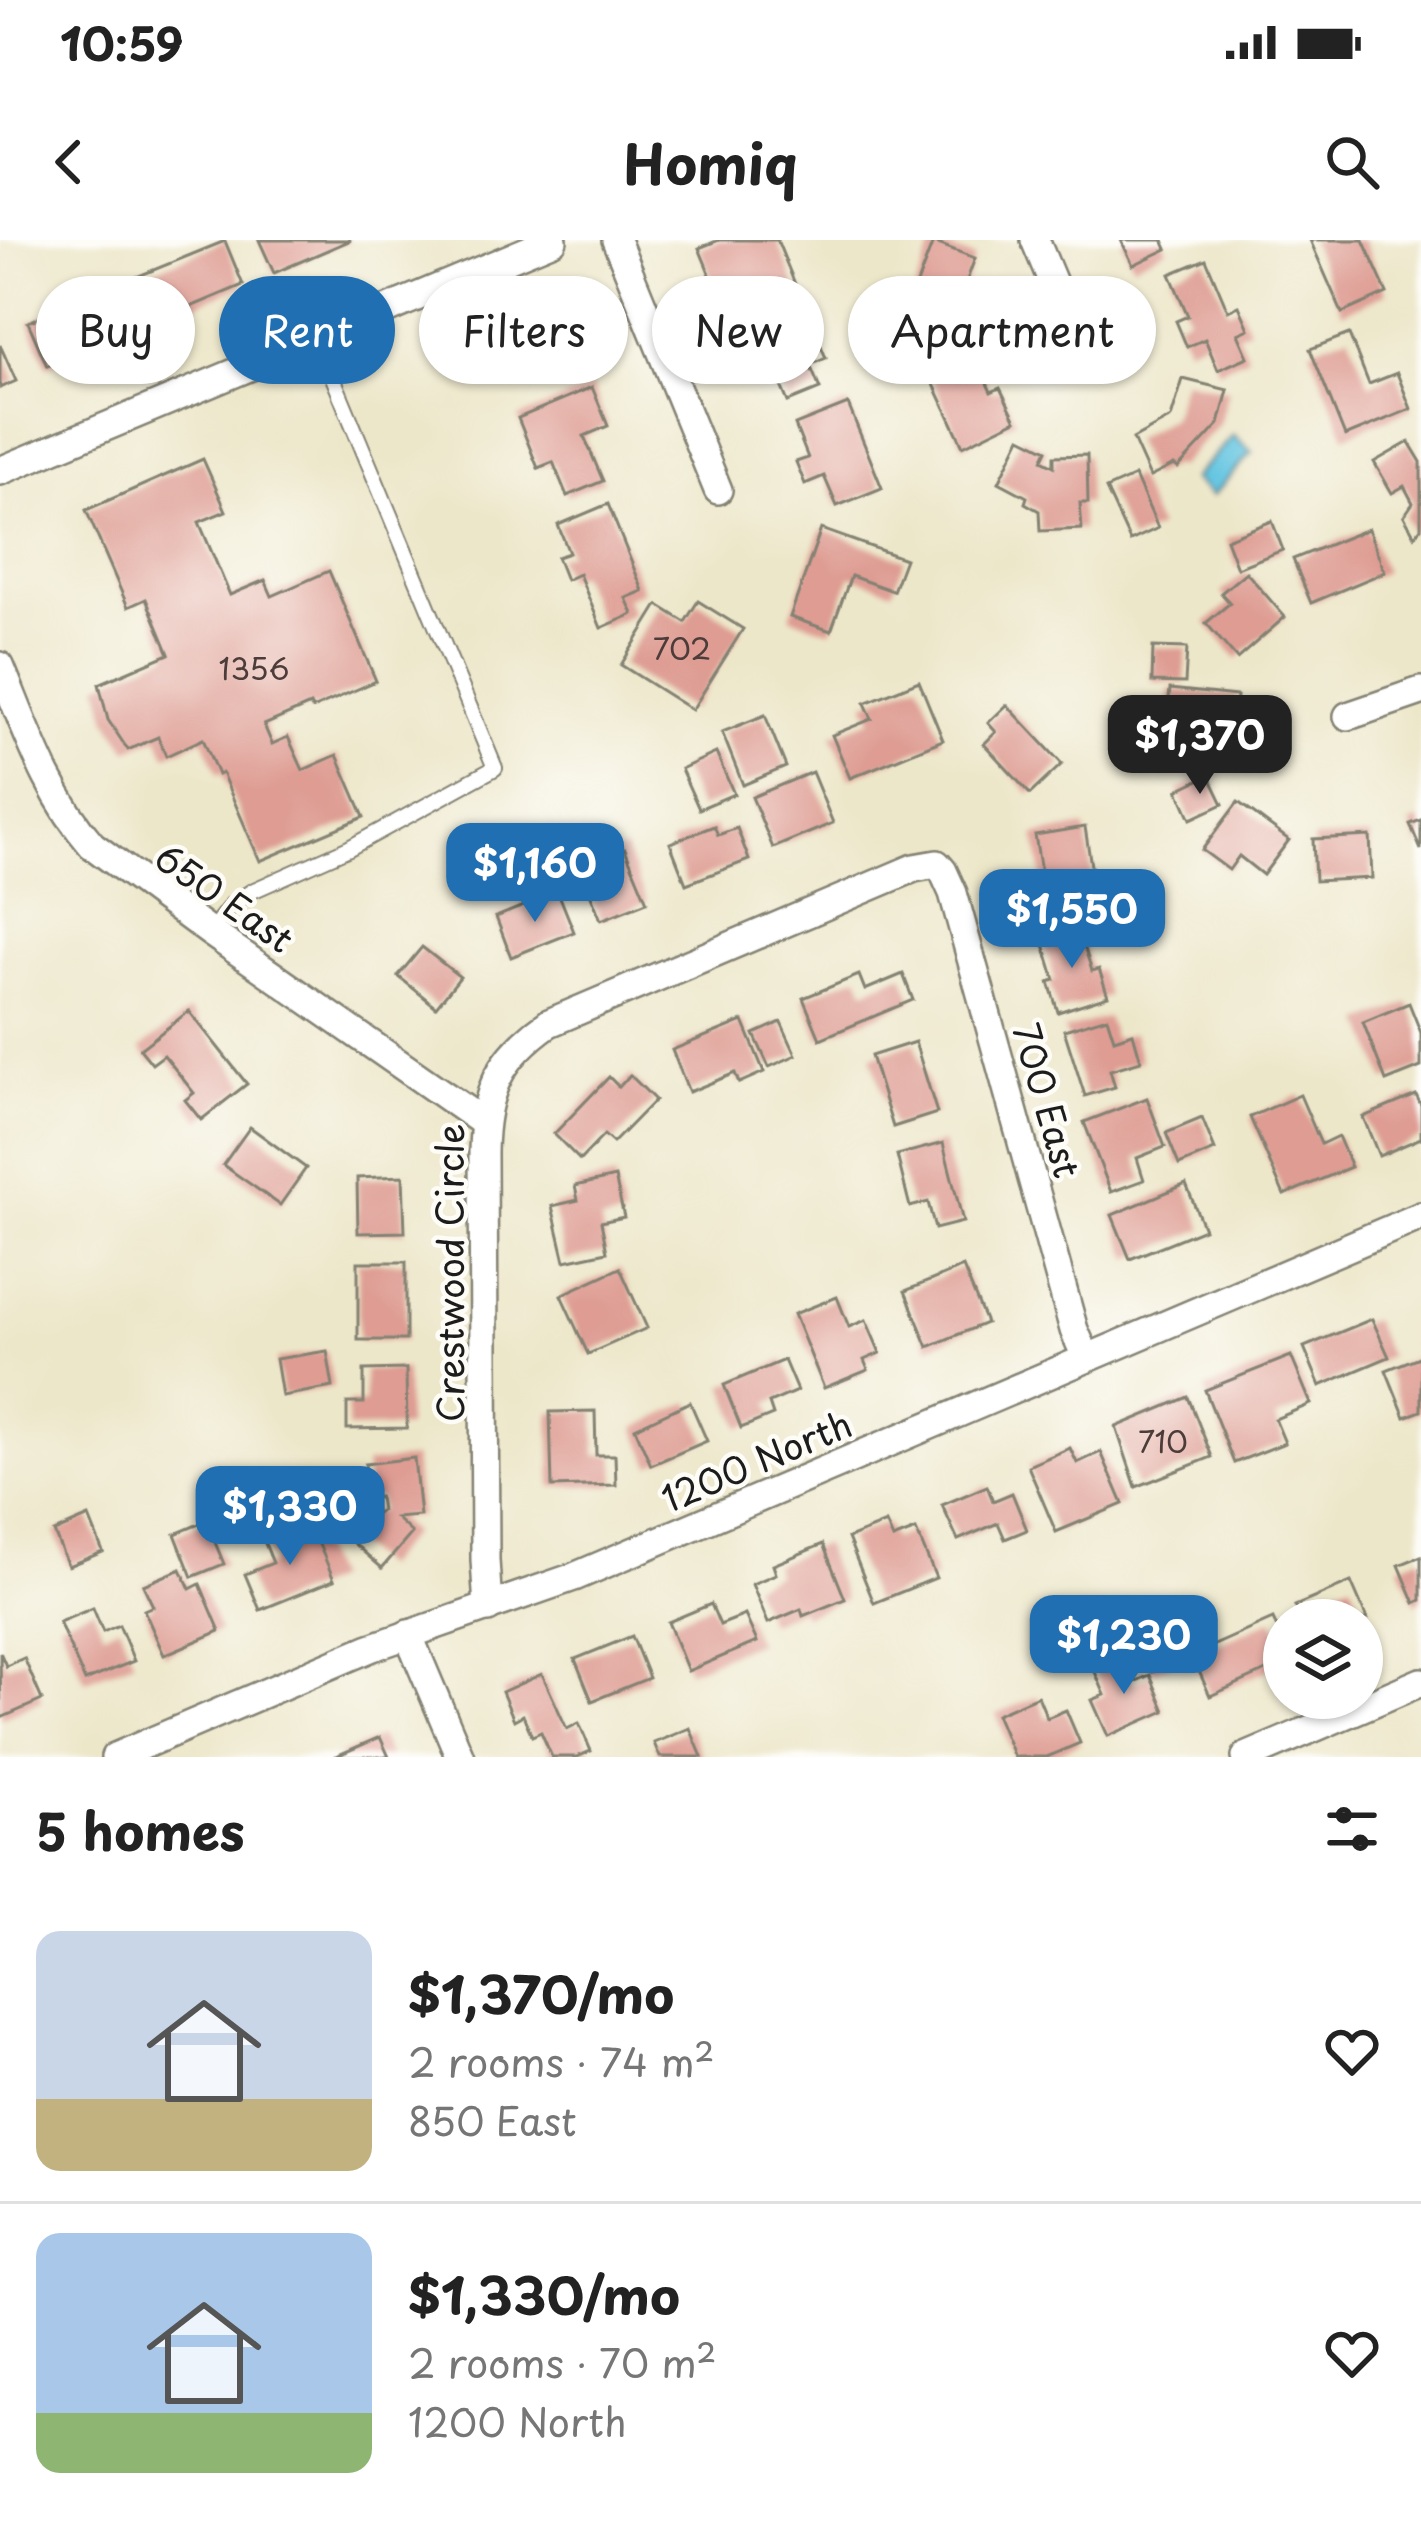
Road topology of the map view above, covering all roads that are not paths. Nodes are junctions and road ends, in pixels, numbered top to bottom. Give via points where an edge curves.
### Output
1 (553, 240) edge
2 (616, 240) edge
3 (1035, 240) edge
4 (1050, 276) edge
5 (395, 306) edge
6 (219, 380) edge
7 (336, 384) edge
8 (0, 471) edge
9 (718, 490) dead end
10 (0, 666) edge
11 (1421, 691) edge
12 (1348, 716) dead end
13 (937, 864) joint
14 (210, 932) junction
15 (483, 1122) junction
16 (1421, 1216) edge
17 (1086, 1357) junction
18 (488, 1608) junction
19 (408, 1634) junction
20 (1421, 1682) edge
21 (115, 1757) edge
22 (460, 1757) edge
23 (1246, 1757) edge

1 - 5 street
2 - 9 street
3 - 4 street
6 - 8 street
7 - 14 lane via 495,768 252,891
10 - 14 street, 650 East via 77,828
11 - 12 street
13 - 15 street, Crestwood Circle via 549,1023 509,1057
13 - 17 street, 700 East via 953,893
14 - 15 street, 650 East
15 - 18 street, Crestwood Circle
16 - 17 street, 1200 North
17 - 18 street, 1200 North
18 - 19 street, 1200 North
19 - 21 street, 1200 North
19 - 22 street
20 - 23 street

